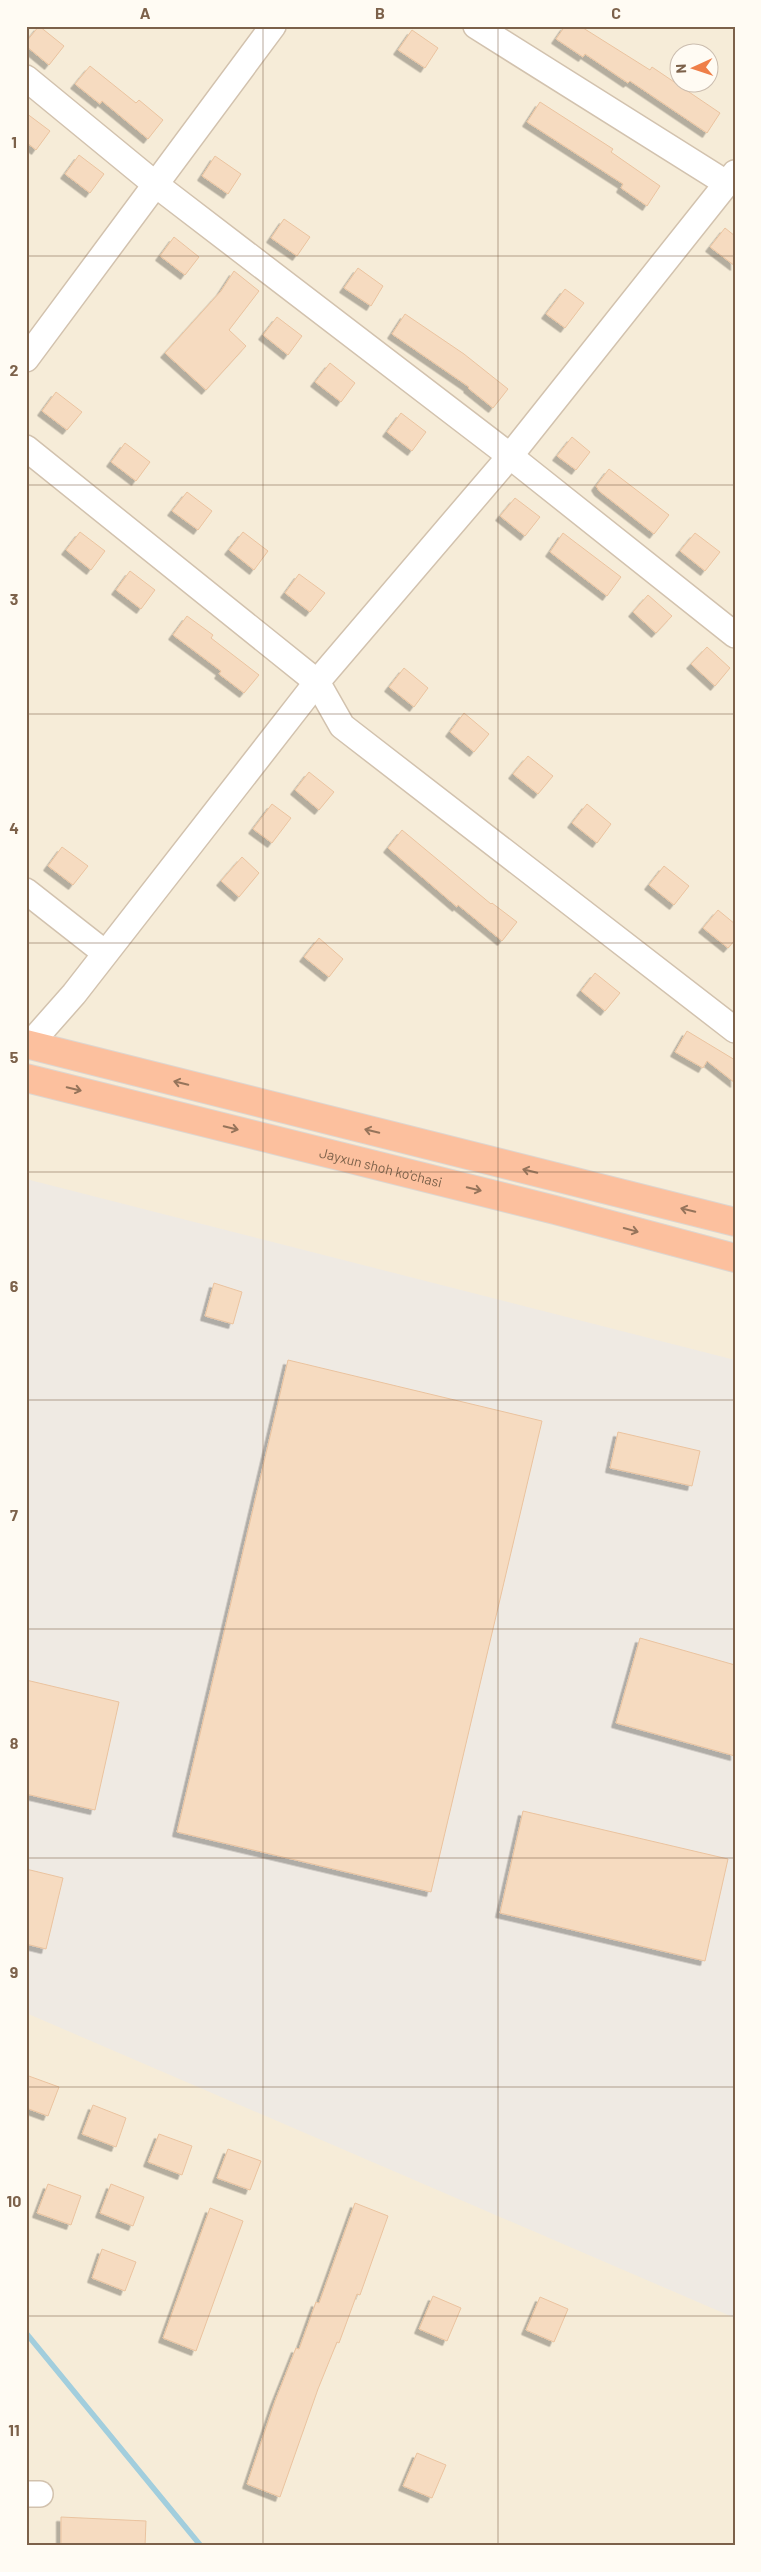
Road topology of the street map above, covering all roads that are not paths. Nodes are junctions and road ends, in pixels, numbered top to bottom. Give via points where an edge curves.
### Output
1 (273, 26) edge
2 (476, 26) edge
3 (26, 78) edge
4 (730, 178) edge
5 (155, 184) junction
6 (26, 359) edge
7 (26, 448) edge
8 (510, 456) junction
9 (735, 635) edge
10 (317, 682) junction
11 (26, 891) edge
12 (105, 953) junction
13 (735, 1030) edge
14 (27, 1045) edge
15 (26, 1078) edge
16 (735, 1222) edge
17 (735, 1258) edge

1 - 5 street
2 - 4 street
3 - 5 street
4 - 8 street
5 - 6 street
5 - 8 street
7 - 10 street
8 - 9 street
8 - 10 street
10 - 12 street
10 - 13 street via 342,726
11 - 12 street
12 - 14 street via 74,994
16 -> 14 highway
15 -> 17 highway, Jayxun shoh ko'chasi via 517,1200

